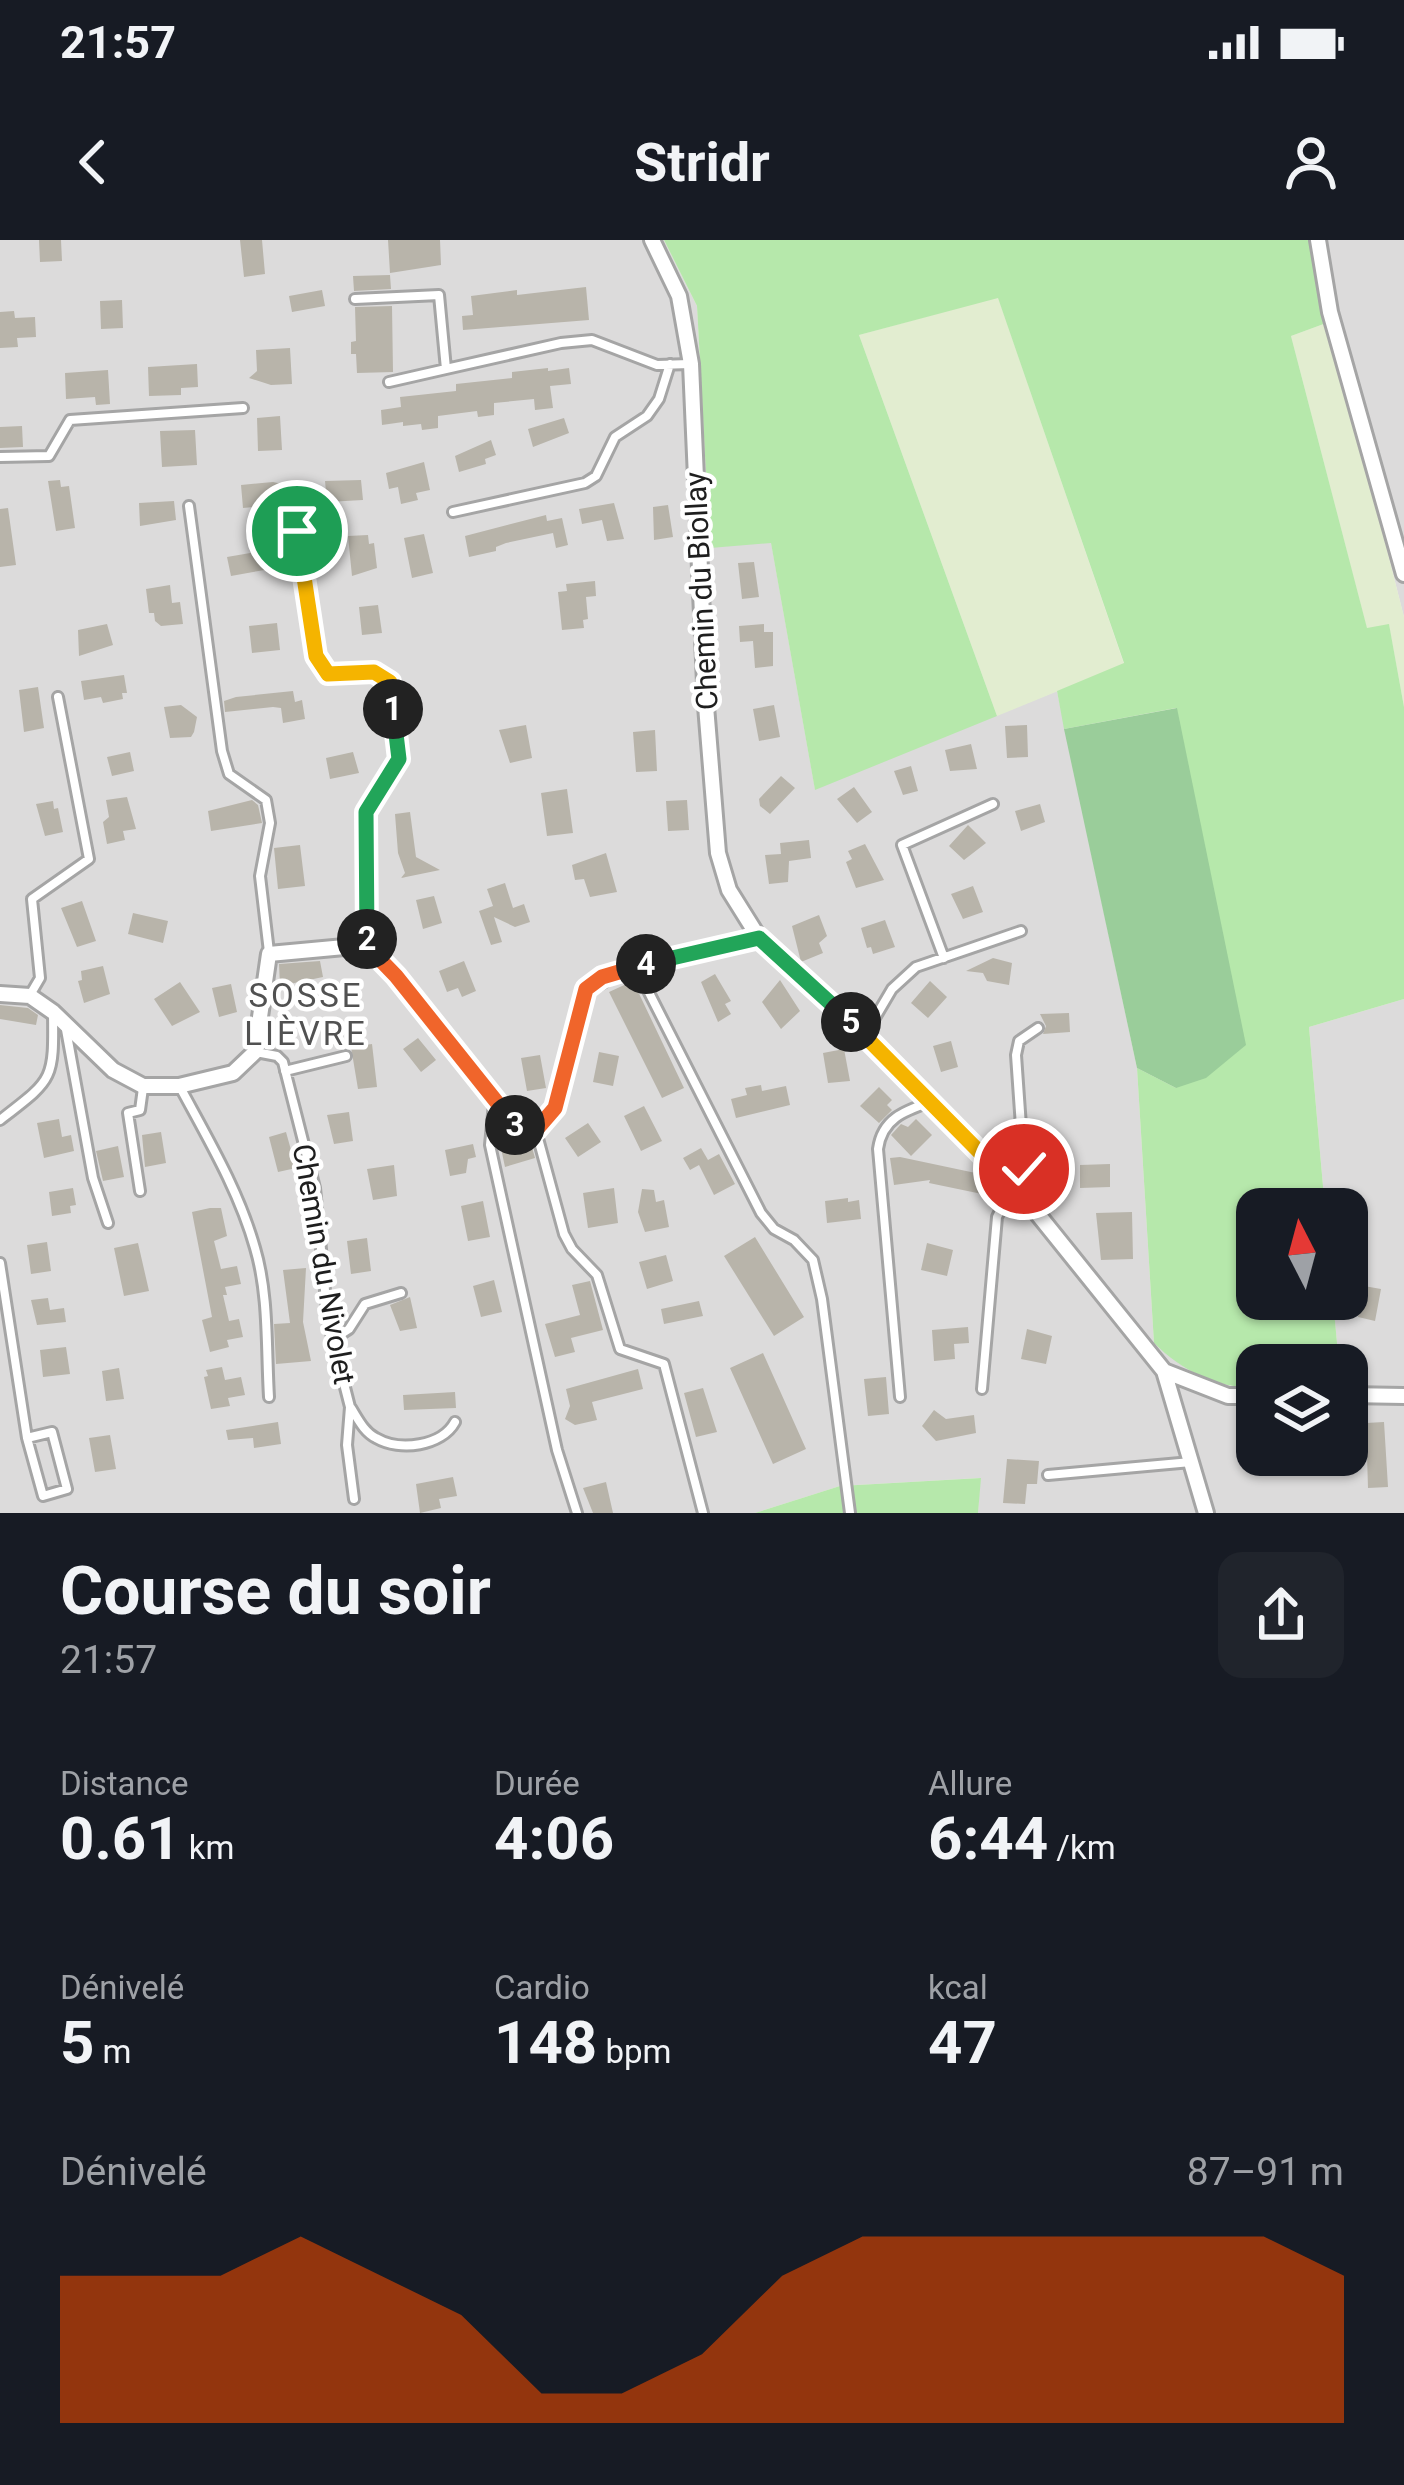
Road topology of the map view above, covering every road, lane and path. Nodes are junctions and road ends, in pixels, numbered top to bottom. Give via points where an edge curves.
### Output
1 (652, 240) edge
2 (1318, 240) edge
3 (355, 299) dead end
4 (670, 364) junction
5 (691, 364) junction
6 (446, 369) junction
7 (389, 382) dead end
8 (243, 408) dead end
9 (0, 457) edge
10 (189, 506) dead end
11 (453, 512) dead end
12 (297, 531) dead end
13 (1404, 574) edge
14 (58, 698) dead end
15 (993, 804) dead end
16 (1021, 931) dead end
17 (759, 938) junction
18 (366, 945) junction
19 (269, 954) junction
20 (944, 958) junction
21 (635, 966) junction
22 (0, 994) edge
23 (29, 996) junction
24 (59, 1017) junction
25 (1038, 1028) dead end
26 (865, 1035) junction
27 (255, 1052) junction
28 (346, 1056) dead end
29 (285, 1071) junction
30 (143, 1086) junction
31 (179, 1086) junction
32 (931, 1101) junction
33 (494, 1102) junction
34 (0, 1120) edge
35 (536, 1130) junction
36 (140, 1191) dead end
37 (1022, 1195) junction
38 (108, 1223) dead end
39 (0, 1262) edge
40 (401, 1293) dead end
41 (332, 1340) junction
42 (1164, 1370) junction
43 (982, 1389) dead end
44 (1368, 1395) edge
45 (1236, 1396) edge
46 (1404, 1396) edge
47 (269, 1397) dead end
48 (900, 1397) dead end
49 (350, 1407) junction
50 (455, 1422) dead end
51 (27, 1438) junction
52 (1193, 1461) junction
53 (1048, 1475) dead end
54 (354, 1498) dead end
55 (577, 1513) edge
56 (703, 1513) edge
57 (850, 1513) edge
58 (1206, 1513) edge

1 - 5 street, Chemin du Biollay via 679,296
2 - 13 street via 1330,312
3 - 6 lane via 439,295
4 - 5 lane
4 - 6 lane via 592,340
4 - 11 lane via 659,399 615,437 586,483
5 - 17 street, Chemin du Biollay via 718,853 729,890
6 - 7 lane
8 - 9 lane via 70,420 49,457
10 - 19 lane via 222,751 229,774 266,800 260,876
12 - 18 lane via 316,656 328,674 374,672 390,682 399,759 366,812
14 - 23 lane via 89,859 32,899 40,978
15 - 20 lane via 902,845
16 - 20 lane
17 - 21 street
17 - 26 street, Chemin du Biollay
18 - 19 street
18 - 33 street
19 - 27 street
20 - 26 lane via 916,967 892,989
21 - 35 street via 586,989 555,1108
21 - 57 lane via 760,1214 813,1260
22 - 23 street
23 - 24 street
24 - 30 street via 113,1070
24 - 34 lane via 49,1080
24 - 38 lane
25 - 37 lane via 1019,1040 1016,1054
26 - 32 street, Chemin du Biollay
27 - 29 lane via 277,1055
27 - 31 street via 233,1073
28 - 29 lane
29 - 41 lane, Chemin du Nivolet via 315,1188
30 - 31 street
30 - 36 lane via 140,1109 128,1113
31 - 47 lane via 254,1243
32 - 37 street, Chemin du Biollay
32 - 48 lane via 894,1118 878,1149
33 - 35 street via 512,1123
33 - 55 lane via 490,1145
35 - 56 lane via 564,1234 597,1275 620,1349 664,1364
37 - 42 street, Chemin du Biollay
37 - 43 lane via 997,1217
39 - 51 lane
40 - 41 lane via 364,1304 350,1329
41 - 49 lane, Chemin du Nivolet
42 - 45 street
42 - 52 street
44 - 46 street
49 - 50 lane via 368,1432 396,1444 438,1439
49 - 54 lane, Chemin du Nivolet
51 - 51 lane via 43,1496 68,1489 52,1432
52 - 53 lane
52 - 58 street

